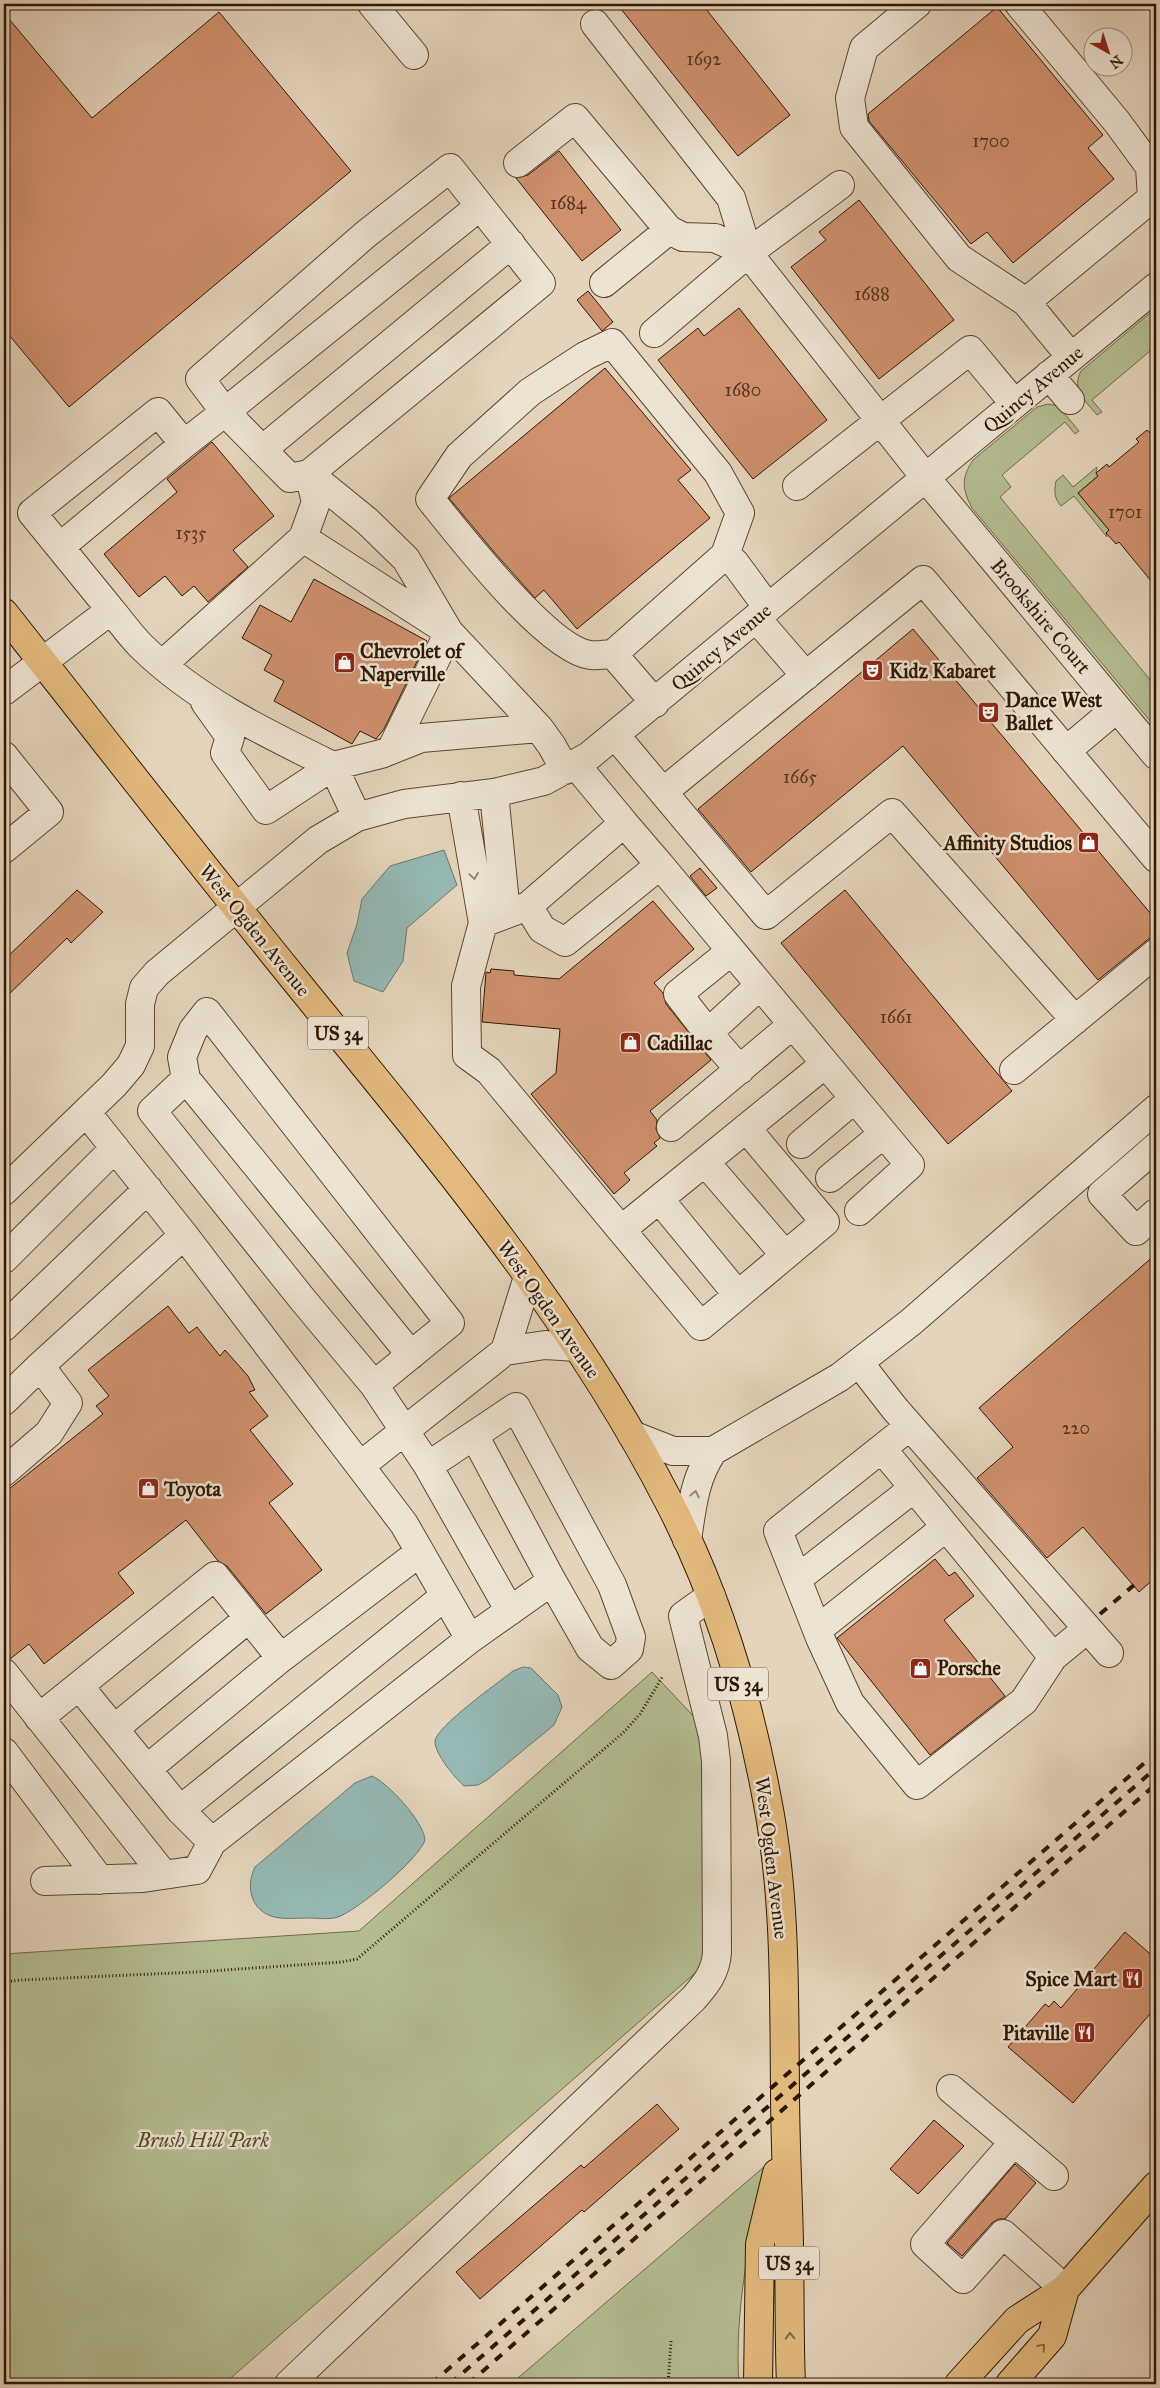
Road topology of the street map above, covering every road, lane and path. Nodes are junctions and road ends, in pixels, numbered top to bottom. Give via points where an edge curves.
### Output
1 (372, 4) edge
2 (917, 4) edge
3 (1019, 4) edge
4 (594, 24) dead end
5 (414, 55) dead end
6 (518, 163) dead end
7 (840, 185) dead end
8 (1154, 201) edge
9 (480, 206) junction
10 (669, 230) junction
11 (510, 244) junction
12 (748, 253) junction
13 (604, 282) dead end
14 (1156, 287) edge
15 (1026, 302) junction
16 (654, 333) dead end
17 (1071, 357) junction
18 (1049, 375) junction
19 (1070, 400) dead end
20 (1014, 404) junction
21 (225, 412) junction
22 (881, 421) junction
23 (184, 444) junction
24 (262, 450) junction
25 (309, 474) junction
26 (925, 477) junction
27 (796, 486) dead end
28 (303, 538) junction
29 (60, 547) junction
30 (725, 555) junction
31 (111, 610) junction
32 (4, 613) edge
33 (762, 613) junction
34 (449, 632) junction
35 (613, 654) junction
36 (42, 660) junction
37 (163, 664) junction
38 (806, 676) junction
39 (4, 691) edge
40 (199, 694) junction
41 (655, 703) junction
42 (1117, 708) junction
43 (539, 728) junction
44 (616, 735) junction
45 (391, 750) junction
46 (1066, 751) junction
47 (1156, 755) edge
48 (4, 756) edge
49 (333, 766) junction
50 (570, 768) junction
51 (663, 792) junction
52 (494, 793) junction
53 (461, 796) junction
54 (357, 817) junction
55 (624, 823) junction
56 (4, 849) edge
57 (1156, 858) edge
58 (660, 865) junction
59 (235, 906) junction
60 (506, 914) junction
61 (730, 952) junction
62 (1156, 953) edge
63 (760, 986) junction
64 (1075, 1020) junction
65 (792, 1026) junction
66 (708, 1033) junction
67 (825, 1064) junction
68 (740, 1070) junction
69 (1014, 1070) dead end
70 (186, 1079) junction
71 (854, 1099) junction
72 (1156, 1109) edge
73 (86, 1112) junction
74 (671, 1127) dead end
75 (746, 1128) junction
76 (884, 1134) junction
77 (801, 1144) dead end
78 (1156, 1147) edge
79 (115, 1148) junction
80 (705, 1162) junction
81 (830, 1178) dead end
82 (148, 1189) junction
83 (4, 1191) edge
84 (659, 1198) junction
85 (859, 1211) dead end
86 (1156, 1213) edge
87 (621, 1230) junction
88 (184, 1235) junction
89 (785, 1255) junction
90 (4, 1259) edge
91 (528, 1277) junction
92 (738, 1295) junction
93 (4, 1327) edge
94 (577, 1347) junction
95 (504, 1351) junction
96 (411, 1355) junction
97 (860, 1364) junction
98 (40, 1366) junction
99 (374, 1385) junction
100 (4, 1402) edge
101 (910, 1426) junction
102 (404, 1430) junction
103 (474, 1435) junction
104 (632, 1435) junction
105 (882, 1449) junction
106 (713, 1451) junction
107 (360, 1466) junction
108 (428, 1466) junction
109 (4, 1472) edge
110 (914, 1488) junction
111 (946, 1527) junction
112 (687, 1540) junction
113 (1011, 1542) junction
114 (420, 1552) junction
115 (979, 1568) junction
116 (797, 1580) junction
117 (552, 1581) junction
118 (444, 1596) junction
119 (710, 1596) junction
120 (510, 1611) junction
121 (249, 1618) junction
122 (1087, 1629) junction
123 (817, 1630) junction
124 (470, 1639) junction
125 (1109, 1654) dead end
126 (1053, 1657) junction
127 (281, 1658) junction
128 (4, 1673) edge
129 (663, 1676) dead end
130 (79, 1686) junction
131 (39, 1718) junction
132 (114, 1729) junction
133 (4, 1752) edge
134 (147, 1769) junction
135 (180, 1810) junction
136 (212, 1842) junction
137 (164, 1875) junction
138 (100, 1880) junction
139 (45, 1881) dead end
140 (4, 1982) edge
141 (951, 2089) dead end
142 (786, 2141) junction
143 (1014, 2142) junction
144 (1054, 2176) dead end
145 (1156, 2186) edge
146 (1065, 2289) junction
147 (671, 2341) dead end
148 (290, 2384) edge
149 (668, 2384) edge
150 (758, 2384) edge
151 (791, 2384) edge
152 (959, 2384) edge
153 (1010, 2384) edge

1 - 5 street
2 - 15 street via 864,48 850,98 854,127 959,258
3 - 8 street via 1150,167
4 - 12 street via 731,198
6 - 10 street via 575,118
7 - 12 street
8 - 15 street
9 - 11 street
9 - 21 street
9 - 21 street via 450,168 366,234 200,380
10 - 12 street via 683,237 715,238
10 - 13 street
11 - 24 street
11 - 25 street via 541,283
12 - 16 street
12 - 22 street, Brookshire Court
14 - 17 street, Quincy Avenue
15 - 17 street
17 - 18 street, Quincy Avenue
18 - 19 street
18 - 20 street, Quincy Avenue
20 - 22 street via 970,350
20 - 26 street, Quincy Avenue
21 - 23 street
21 - 24 street
22 - 26 street, Brookshire Court
22 - 27 street
23 - 29 street
23 - 29 street via 158,412 32,513
24 - 25 street via 290,478
25 - 28 street via 316,502
25 - 34 street via 367,521 406,559
26 - 33 street, Quincy Avenue
26 - 42 street, Brookshire Court
28 - 34 street
28 - 37 street
29 - 31 street
30 - 33 street via 735,563
30 - 35 street
30 - 35 street via 740,513 718,473 612,343 585,356 530,392 458,456 430,499 482,563 557,640 589,655
31 - 36 street
31 - 37 street via 141,646
32 - 36 main road, West Ogden Avenue / US 34
33 - 38 street
33 - 41 street, Quincy Avenue
34 - 43 street
34 - 45 street
35 - 41 street
36 - 39 street
36 - 59 main road, West Ogden Avenue / US 34
37 - 40 street
38 - 46 street via 923,580
38 - 51 street
40 - 49 street via 273,737
40 - 49 street via 230,737 225,753 266,810
41 - 44 street, Quincy Avenue
42 - 46 street
42 - 47 street, Brookshire Court
43 - 45 street via 422,738
43 - 50 street
44 - 50 street, Quincy Avenue
44 - 51 street
45 - 49 street
46 - 57 street
48 - 56 street via 49,812
49 - 54 street
50 - 52 street, Quincy Avenue via 544,781
50 - 55 street
51 - 64 street via 766,915 892,813
52 - 53 street, Quincy Avenue
52 - 60 street
53 - 54 street, Quincy Avenue via 404,804
53 -> 60 street
54 - 59 street, Quincy Avenue via 318,840
55 - 58 street
55 - 60 street
58 - 60 street via 566,942
58 - 61 street
59 - 73 street, Quincy Avenue via 144,988 140,1004 140,1046 136,1056 124,1074
59 - 91 main road, West Ogden Avenue / US 34 via 440,1160
60 - 87 street via 466,986 467,1055 489,1071
61 - 63 street
61 - 66 street via 678,994
62 - 64 street
63 - 65 street
63 - 66 street
64 - 69 street
65 - 67 street
65 - 68 street
66 - 68 street
67 - 71 street
67 - 75 street
68 - 74 street
70 - 96 street
70 - 96 street via 182,1057 193,1030 207,1012 450,1322
70 - 99 street via 152,1111
71 - 76 street
71 - 77 street
72 - 97 street
73 - 79 street
73 - 83 street, Quincy Avenue
75 - 80 street
75 - 89 street via 825,1222
76 - 81 street
76 - 85 street via 910,1166
78 - 86 street via 1102,1194 1136,1231
79 - 82 street
79 - 90 street
80 - 84 street
80 - 89 street
82 - 88 street
82 - 93 street
84 - 87 street
84 - 92 street
87 - 92 street via 701,1326
88 - 98 street
88 - 107 street
89 - 92 street
91 - 94 main road, West Ogden Avenue / US 34
91 - 95 street
94 - 95 street via 545,1345
94 - 104 main road, West Ogden Avenue / US 34
95 - 102 street
96 - 99 street
97 - 101 street
97 - 106 street
98 - 100 street
98 - 109 street via 68,1403 49,1433
99 - 102 street
101 - 105 street
101 - 113 street
102 - 107 street
102 - 108 street
103 - 108 street
103 - 117 street
103 - 117 street via 516,1407 612,1585 631,1637 629,1649 611,1665 590,1648
104 - 106 street via 673,1451
104 - 112 main road, West Ogden Avenue / US 34
105 - 110 street
105 - 116 street via 778,1532
112 -> 106 street via 702,1468
107 - 114 street via 404,1524
108 - 120 street
110 - 111 street
110 - 116 street
111 - 115 street
111 - 123 street
112 - 119 main road, West Ogden Avenue / US 34
113 - 115 street
113 - 122 street
114 - 118 street
114 - 127 street
115 - 126 street
116 - 123 street
117 - 120 street
118 - 124 street
118 - 135 street
119 - 142 main road, West Ogden Avenue / US 34 via 749,1720 773,1832 785,1968
119 - 148 street via 683,1616 713,1736 716,1761 717,1952 710,1979 694,1998
120 - 124 street
121 - 127 street
121 - 130 street via 215,1576
121 - 132 street
122 - 125 street
122 - 126 street
123 - 126 street via 850,1704 918,1785 1024,1702
124 - 136 street
127 - 134 street
128 - 131 street
129 - 140 path via 640,1714 623,1733 357,1959 298,1966
130 - 131 street
130 - 132 street
131 - 137 street
132 - 134 street
133 - 138 street
134 - 135 street
135 - 136 street
136 - 137 street via 197,1870
137 - 138 street
138 - 139 street
141 - 143 street
142 - 150 main road, West Ogden Avenue / US 34 via 760,2244
151 -> 142 main road, West Ogden Avenue / US 34
143 - 144 street
143 - 146 street via 925,2244 963,2280 1003,2234
145 - 146 main road
146 - 152 main road via 1017,2320
153 -> 146 main road via 1052,2336
147 - 149 path

